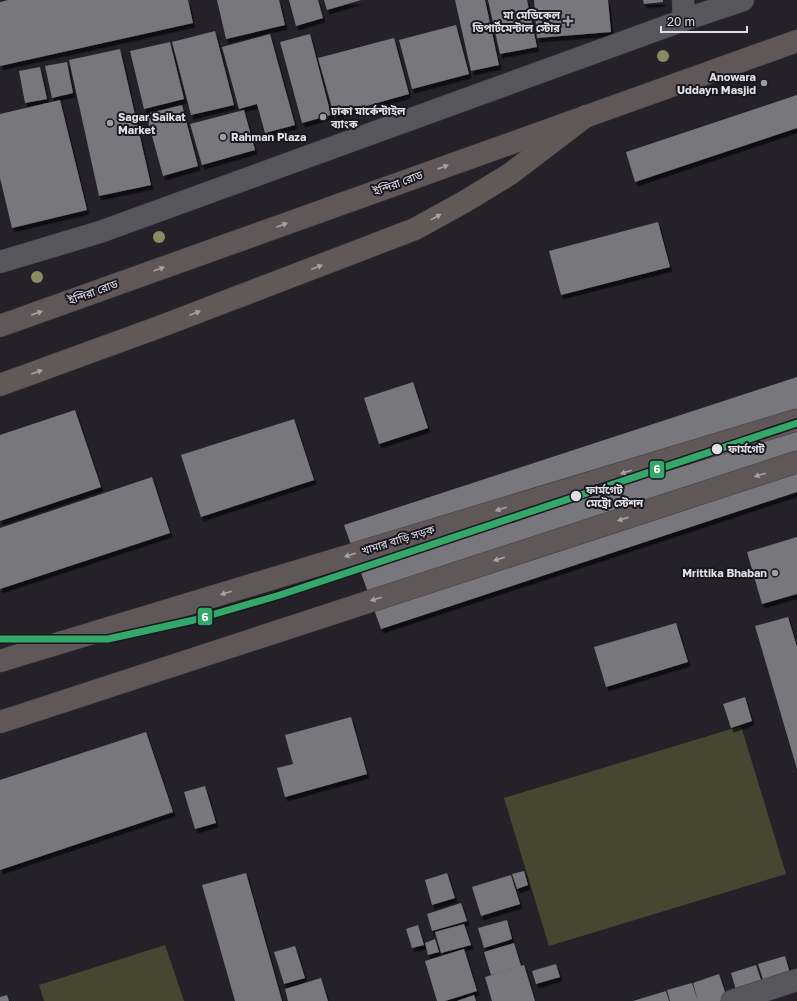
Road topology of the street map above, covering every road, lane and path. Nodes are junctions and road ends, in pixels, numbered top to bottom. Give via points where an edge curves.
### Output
1 (743, 0) edge
2 (684, 10) edge
3 (797, 41) edge
4 (586, 116) junction
5 (0, 262) edge
6 (0, 326) edge
7 (0, 385) edge
8 (797, 420) edge
9 (797, 462) edge
10 (0, 661) edge
11 (0, 722) edge
12 (797, 980) edge
13 (732, 1001) edge

1 - 2 street
2 - 5 street via 100,232
3 - 4 highway, ইন্দিরা রোড
6 -> 4 highway, ইন্দিরা রোড
7 -> 4 highway via 415,229 510,174
8 -> 10 highway, খামার বাড়ি সড়ক
9 -> 11 highway
12 - 13 street

